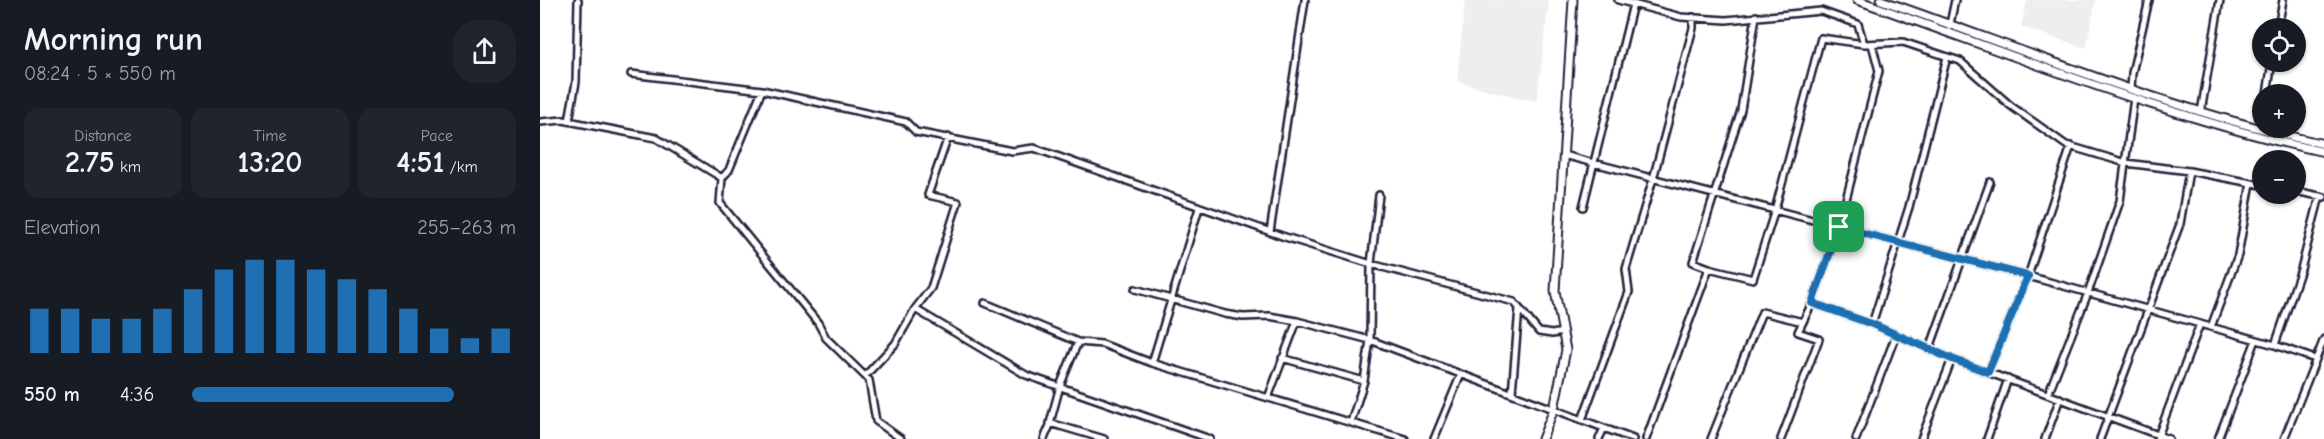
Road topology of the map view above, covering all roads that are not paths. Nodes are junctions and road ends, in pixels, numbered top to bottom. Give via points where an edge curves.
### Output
1 (578, 0) edge
2 (1305, 0) edge
3 (1573, 0) edge
4 (1618, 0) edge
5 (1857, 0) edge
6 (1881, 0) edge
7 (1955, 0) edge
8 (2149, 0) edge
9 (2220, 0) edge
10 (2283, 0) edge
11 (1894, 2) edge
12 (1633, 4) junction
13 (1756, 16) junction
14 (1693, 18) junction
15 (2280, 18) edge
16 (1950, 24) junction
17 (1864, 44) junction
18 (1872, 44) junction
19 (1947, 57) junction
20 (632, 74) dead end
21 (2131, 89) junction
22 (762, 90) junction
23 (2134, 98) junction
24 (2201, 112) junction
25 (569, 121) junction
26 (540, 122) edge
27 (2252, 126) edge
28 (948, 137) junction
29 (2299, 138) edge
30 (2324, 144) edge
31 (2071, 146) junction
32 (2324, 152) edge
33 (1563, 155) junction
34 (1594, 163) junction
35 (2126, 163) junction
36 (2189, 171) junction
37 (722, 178) junction
38 (1653, 178) junction
39 (1990, 182) dead end
40 (2251, 183) joint
41 (2306, 193) edge
42 (1714, 194) junction
43 (1379, 195) dead end
44 (2322, 197) edge
45 (1583, 207) dead end
46 (1199, 208) junction
47 (1775, 210) junction
48 (1839, 227) junction
49 (1270, 232) junction
50 (1898, 242) junction
51 (1962, 259) junction
52 (1371, 264) junction
53 (1709, 268) junction
54 (2028, 276) junction
55 (1135, 289) dead end
56 (2088, 292) junction
57 (1172, 300) junction
58 (984, 303) dead end
59 (1812, 303) junction
60 (1519, 308) junction
61 (915, 309) junction
62 (2149, 310) junction
63 (1297, 321) junction
64 (1803, 322) junction
65 (1872, 324) junction
66 (2200, 324) junction
67 (2211, 327) junction
68 (1563, 332) junction
69 (1896, 335) junction
70 (2324, 339) edge
71 (1370, 340) junction
72 (2256, 340) junction
73 (1078, 342) junction
74 (2276, 345) junction
75 (1930, 348) junction
76 (1282, 358) junction
77 (1952, 359) junction
78 (2315, 359) junction
79 (1152, 363) junction
80 (1988, 372) junction
81 (1461, 374) junction
82 (865, 376) junction
83 (2008, 380) junction
84 (1364, 381) junction
85 (1060, 386) junction
86 (1512, 393) junction
87 (2048, 394) junction
88 (1268, 398) junction
89 (2060, 398) junction
90 (1554, 409) junction
91 (2108, 417) junction
92 (1582, 420) junction
93 (1351, 422) junction
94 (1051, 423) junction
95 (1604, 428) junction
96 (2158, 437) edge
97 (901, 439) edge
98 (1044, 439) edge
99 (1104, 439) edge
100 (1210, 439) edge
101 (1405, 439) edge
102 (1434, 439) edge
103 (1542, 439) edge
104 (1599, 439) edge
105 (1633, 439) edge
106 (1646, 439) edge
107 (1711, 439) edge
108 (1781, 439) edge
109 (1856, 439) edge
110 (1921, 439) edge
111 (1987, 439) edge
112 (2045, 439) edge
113 (2100, 439) edge
114 (2169, 439) edge
115 (2218, 439) edge
116 (2284, 439) edge

1 - 25 street via 576,82
2 - 49 street
3 - 33 street
4 - 12 street
5 - 23 street
6 - 11 street
7 - 16 street
8 - 21 street
9 - 24 street
10 - 15 street
11 - 16 street
12 - 14 street
12 - 34 street
13 - 14 street via 1726,20
13 - 17 street via 1821,11 1858,24
13 - 42 street via 1741,110
14 - 38 street
16 - 21 street
17 - 18 street
17 - 47 street via 1821,38
18 - 19 street via 1903,42
18 - 48 street via 1879,71
19 - 31 street via 1960,61 2011,106
19 - 50 street
20 - 22 street
21 - 24 street
22 - 28 street via 906,122 916,132
22 - 37 street via 729,170
23 - 32 street via 2260,137
23 - 35 street
24 - 27 street
25 - 26 street
25 - 37 street via 656,138
28 - 46 street via 1012,151 1034,148
28 - 61 street via 928,195 958,202 932,288
29 - 30 street
31 - 35 street
31 - 54 street
33 - 34 street
33 - 68 street via 1555,291
34 - 38 street
34 - 45 street
35 - 36 street
35 - 56 street via 2120,201
36 - 40 street
36 - 62 street via 2180,224
37 - 82 street via 720,202 826,338
38 - 42 street
38 - 92 street via 1626,269 1629,292
39 - 51 street
40 - 67 street via 2238,255
41 - 44 street
42 - 47 street
42 - 53 street via 1693,262
43 - 52 street
44 - 74 street
46 - 49 street
46 - 57 street
47 - 48 street
47 - 53 street via 1753,279
48 - 50 street
48 - 59 street
49 - 52 street
50 - 51 street
50 - 65 street
51 - 54 street
51 - 75 street
52 - 60 street via 1514,302
52 - 71 street
53 - 106 street
54 - 56 street
54 - 80 street
55 - 57 street
56 - 62 street
56 - 87 street
57 - 63 street via 1243,317
57 - 79 street
58 - 73 street
59 - 64 street
59 - 65 street
60 - 68 street via 1539,332
60 - 86 street
61 - 82 street via 895,344
61 - 85 street via 1026,375
62 - 66 street
62 - 91 street
63 - 71 street
63 - 76 street
64 - 107 street via 1762,312
64 - 108 street via 1798,332 1820,339
65 - 69 street
66 - 67 street
66 - 96 street
67 - 72 street
68 - 90 street via 1566,350
69 - 75 street
69 - 109 street
70 - 78 street
71 - 81 street
71 - 84 street
72 - 74 street
72 - 115 street
73 - 79 street via 1102,344
73 - 85 street
74 - 78 street
75 - 77 street
76 - 84 street
76 - 88 street
77 - 80 street
77 - 110 street
78 - 116 street
79 - 88 street
80 - 83 street
81 - 86 street
81 - 102 street
82 - 97 street via 870,380 876,421
83 - 87 street
83 - 111 street
84 - 93 street
85 - 94 street
85 - 100 street
86 - 90 street
87 - 89 street
88 - 93 street
89 - 91 street
89 - 112 street
90 - 92 street
90 - 103 street
91 - 96 street
91 - 113 street
92 - 95 street
93 - 101 street
94 - 98 street
94 - 99 street
95 - 104 street
95 - 105 street
96 - 114 street

